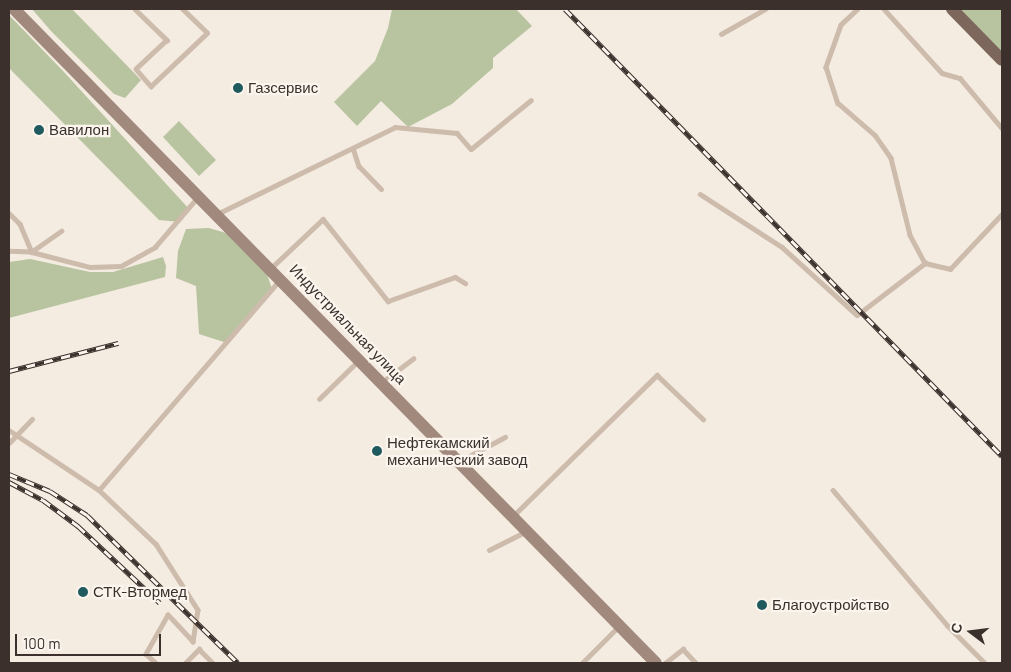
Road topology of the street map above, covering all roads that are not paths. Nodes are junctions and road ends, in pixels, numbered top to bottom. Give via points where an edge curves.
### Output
1 (14, 9) edge
2 (135, 9) edge
3 (182, 9) edge
4 (765, 9) edge
5 (858, 9) edge
6 (884, 9) edge
7 (952, 9) edge
8 (721, 34) dead end
9 (1002, 60) edge
10 (531, 100) dead end
11 (1002, 128) edge
12 (354, 148) junction
13 (381, 189) dead end
14 (700, 194) dead end
15 (198, 197) junction
16 (9, 213) edge
17 (1002, 214) edge
18 (216, 215) junction
19 (62, 230) dead end
20 (9, 251) edge
21 (32, 252) junction
22 (925, 263) junction
23 (271, 268) junction
24 (281, 279) junction
25 (465, 283) dead end
26 (413, 358) dead end
27 (360, 360) junction
28 (382, 382) junction
29 (318, 399) dead end
30 (32, 418) dead end
31 (703, 419) dead end
32 (9, 430) edge
33 (16, 435) junction
34 (506, 437) dead end
35 (9, 443) edge
36 (459, 462) junction
37 (99, 490) junction
38 (833, 490) dead end
39 (513, 517) junction
40 (527, 531) junction
41 (489, 550) dead end
42 (619, 626) junction
43 (156, 663) edge
44 (185, 663) edge
45 (212, 663) edge
46 (582, 663) edge
47 (656, 663) edge
48 (665, 663) edge
49 (696, 663) edge
50 (985, 663) edge

1 - 15 main road, Индустриальная улица
2 - 3 lane via 167,40 136,70 151,86 207,32
4 - 8 lane
5 - 22 lane via 840,25 826,67 838,103 875,135 891,158 910,235
6 - 11 lane via 942,73 960,78
7 - 9 main road
10 - 12 lane via 471,148 457,133 395,127
12 - 13 lane via 359,166
12 - 18 lane
14 - 22 lane via 782,247 857,316
15 - 18 main road, Индустриальная улица
15 - 21 lane via 155,247 121,266 90,267
16 - 21 lane via 20,224
17 - 22 lane via 950,268
18 - 23 main road, Индустриальная улица
19 - 21 lane
20 - 21 lane
23 - 24 main road, Индустриальная улица
23 - 25 lane via 324,219 388,301 455,277
24 - 27 main road, Индустриальная улица
24 - 37 lane
26 - 28 lane
27 - 28 main road, Индустриальная улица
27 - 29 lane
28 - 36 main road, Индустриальная улица
30 - 33 lane
31 - 39 lane via 658,375
32 - 33 lane
33 - 35 lane
33 - 37 lane
34 - 36 lane
36 - 39 main road, Индустриальная улица
37 - 43 lane via 156,544 198,610 193,642 168,615 146,654
38 - 50 lane via 947,625
39 - 40 main road, Индустриальная улица
40 - 41 lane
40 - 42 main road, Индустриальная улица
42 - 46 lane
42 - 47 main road, Индустриальная улица
44 - 45 lane via 199,649
48 - 49 lane via 682,649

